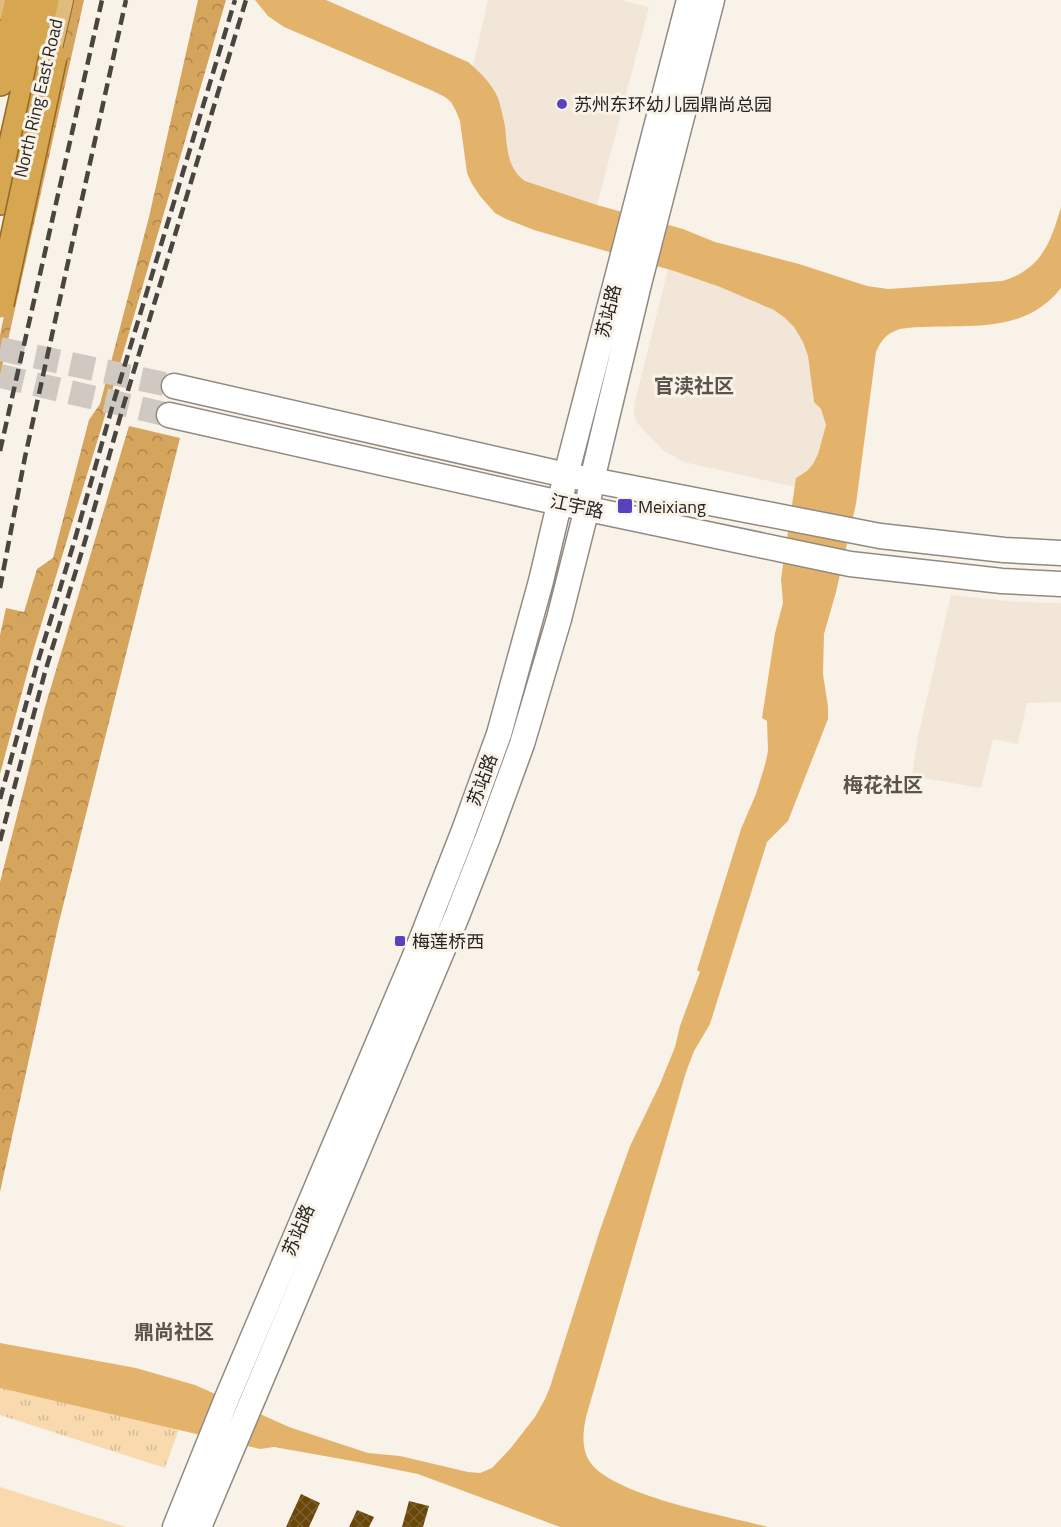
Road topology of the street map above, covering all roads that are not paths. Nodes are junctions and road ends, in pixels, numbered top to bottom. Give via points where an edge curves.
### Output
1 (1, 0) edge
2 (19, 0) edge
3 (45, 0) edge
4 (61, 0) edge
5 (689, 0) edge
6 (712, 0) edge
7 (0, 6) edge
8 (0, 82) edge
9 (649, 198) junction
10 (0, 201) edge
11 (0, 265) edge
12 (628, 281) junction
13 (0, 304) edge
14 (174, 386) tunnel mouth
15 (169, 415) tunnel mouth
16 (566, 475) junction
17 (592, 480) junction
18 (560, 503) junction
19 (587, 508) junction
20 (1061, 553) edge
21 (1061, 584) edge
22 (220, 1445) junction
23 (175, 1527) edge
24 (199, 1527) edge

1 - 7 main road
2 - 8 highway
3 - 10 highway
4 - 11 main road, North Ring East Road
4 - 13 highway, bridge via 53,57
5 - 9 main road, 苏站路
6 - 9 main road, 苏站路
9 - 12 main road, 苏站路
12 - 16 main road, 苏站路
12 - 17 main road, 苏站路
14 - 16 main road, 江宇路
15 - 18 main road, 江宇路
16 - 17 main road, 江宇路
16 - 18 main road, 苏站路
17 - 19 main road, 苏站路
17 - 20 main road, 江宇路 via 880,536
18 - 19 main road, 江宇路
18 - 22 main road, 苏站路 via 499,734 482,782 414,958 227,1398
19 - 21 main road, 江宇路 via 849,564
19 - 22 main road, 苏站路 via 559,620 488,837 251,1402
22 - 23 main road, 苏站路
22 - 24 main road, 苏站路

